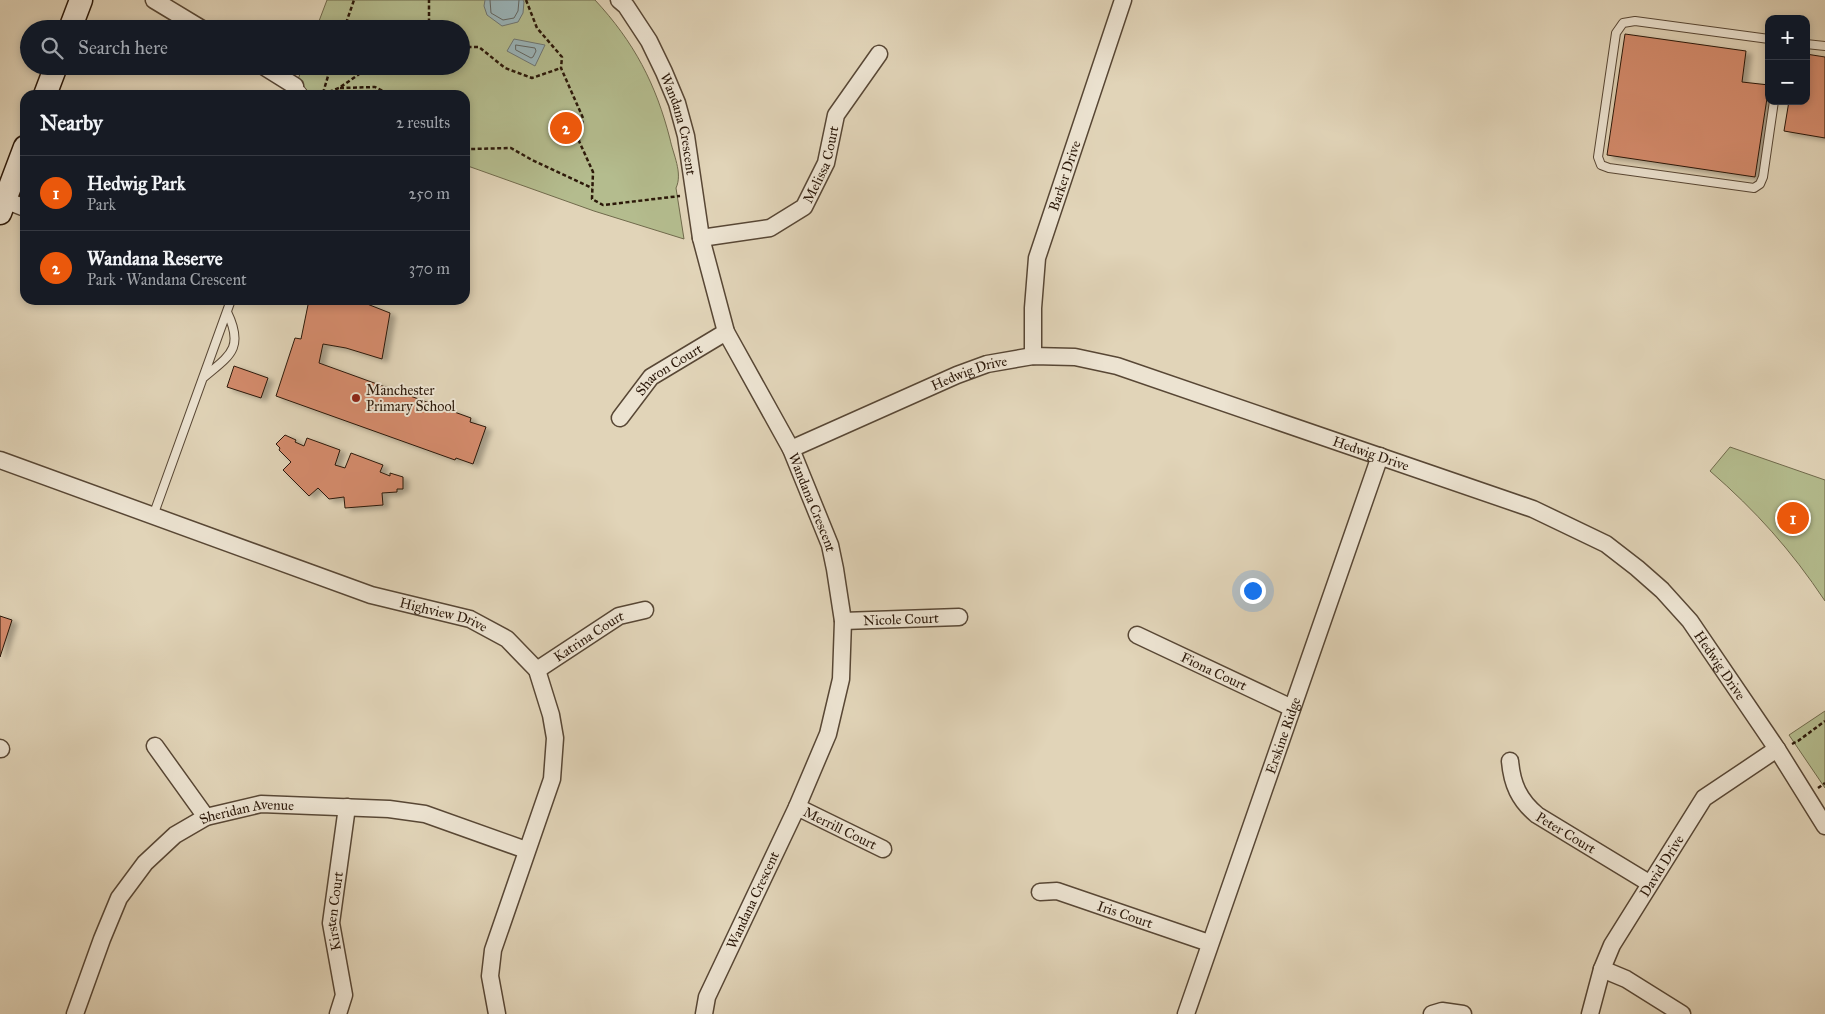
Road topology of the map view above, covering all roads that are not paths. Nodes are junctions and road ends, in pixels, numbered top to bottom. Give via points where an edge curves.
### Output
1 (81, 0) edge
2 (154, 0) edge
3 (1123, 0) edge
4 (626, 2) edge
5 (73, 20) edge
6 (187, 20) edge
7 (1765, 38) edge
8 (1810, 44) edge
9 (1825, 46) edge
10 (879, 54) dead end
11 (53, 75) edge
12 (277, 75) edge
13 (47, 90) edge
14 (300, 90) edge
15 (1773, 105) edge
16 (20, 162) edge
17 (8, 199) edge
18 (701, 238) junction
19 (229, 305) edge
20 (227, 312) junction
21 (726, 332) junction
22 (1032, 356) junction
23 (203, 379) junction
24 (620, 418) dead end
25 (791, 449) junction
26 (1380, 456) junction
27 (0, 460) edge
28 (153, 516) junction
29 (645, 610) dead end
30 (959, 617) dead end
31 (843, 621) junction
32 (1137, 635) dead end
33 (537, 670) junction
34 (1292, 708) junction
35 (155, 746) dead end
36 (1777, 749) junction
37 (1510, 761) dead end
38 (347, 807) junction
39 (797, 807) junction
40 (206, 817) junction
41 (1825, 826) edge
42 (883, 849) dead end
43 (526, 850) junction
44 (1649, 883) junction
45 (1040, 892) dead end
46 (1209, 943) junction
47 (1602, 969) junction
48 (75, 1014) edge
49 (338, 1014) edge
50 (497, 1014) edge
51 (704, 1014) edge
52 (1186, 1014) edge
53 (1432, 1014) edge
54 (1463, 1014) edge
55 (1590, 1014) edge
56 (1682, 1014) edge

1 - 5 main road
2 - 6 street
3 - 22 street, Barker Drive via 1037,258
4 - 18 street, Wandana Crescent via 677,103 686,136
7 - 15 lane via 1635,21 1623,23 1616,33 1598,157 1601,165 1609,168 1754,188 1763,177
8 - 9 lane
10 - 18 street, Melissa Court via 836,116 826,163 804,207 770,228
11 - 13 main road
12 - 14 street
16 - 17 main road
18 - 21 street, Wandana Crescent
19 - 20 lane
20 - 23 lane
20 - 23 lane via 234,333 231,352
21 - 24 street, Sharon Court via 651,377
21 - 25 street, Wandana Crescent
22 - 25 street, Hedwig Drive via 987,364 957,375
22 - 26 street, Hedwig Drive via 1075,357 1117,366
23 - 28 lane
25 - 31 street, Wandana Crescent via 830,545
26 - 34 street, Erskine Ridge
26 - 36 street, Hedwig Drive via 1533,510 1606,544 1662,590 1690,621
27 - 28 street, Highview Drive
28 - 33 street, Highview Drive via 371,595 470,619 507,639
29 - 33 street, Katrina Court via 619,616
30 - 31 street, Nicole Court
31 - 39 street, Wandana Crescent via 840,679 828,734
32 - 34 street, Fiona Court
33 - 43 street, Highview Drive via 555,738 552,779
34 - 46 street, Erskine Ridge
35 - 40 street
36 - 41 street, Hedwig Drive
36 - 44 street, David Drive via 1704,798
37 - 44 street, Peter Court via 1519,795 1536,815
38 - 40 street, Sheridan Avenue via 261,804
38 - 43 street, Sheridan Avenue via 425,814
38 - 49 street, Kirsten Court via 331,924 344,994
39 - 42 street, Merrill Court
39 - 51 street, Wandana Crescent via 707,997
40 - 48 street, Sheridan Avenue via 175,835 145,863 120,898
43 - 50 street, Highview Drive via 493,950 490,976
44 - 47 street, David Drive via 1612,945
45 - 46 street, Iris Court via 1057,891
46 - 52 street, Erskine Ridge
47 - 55 street, David Drive
47 - 56 street via 1626,978
53 - 54 street via 1442,1011

